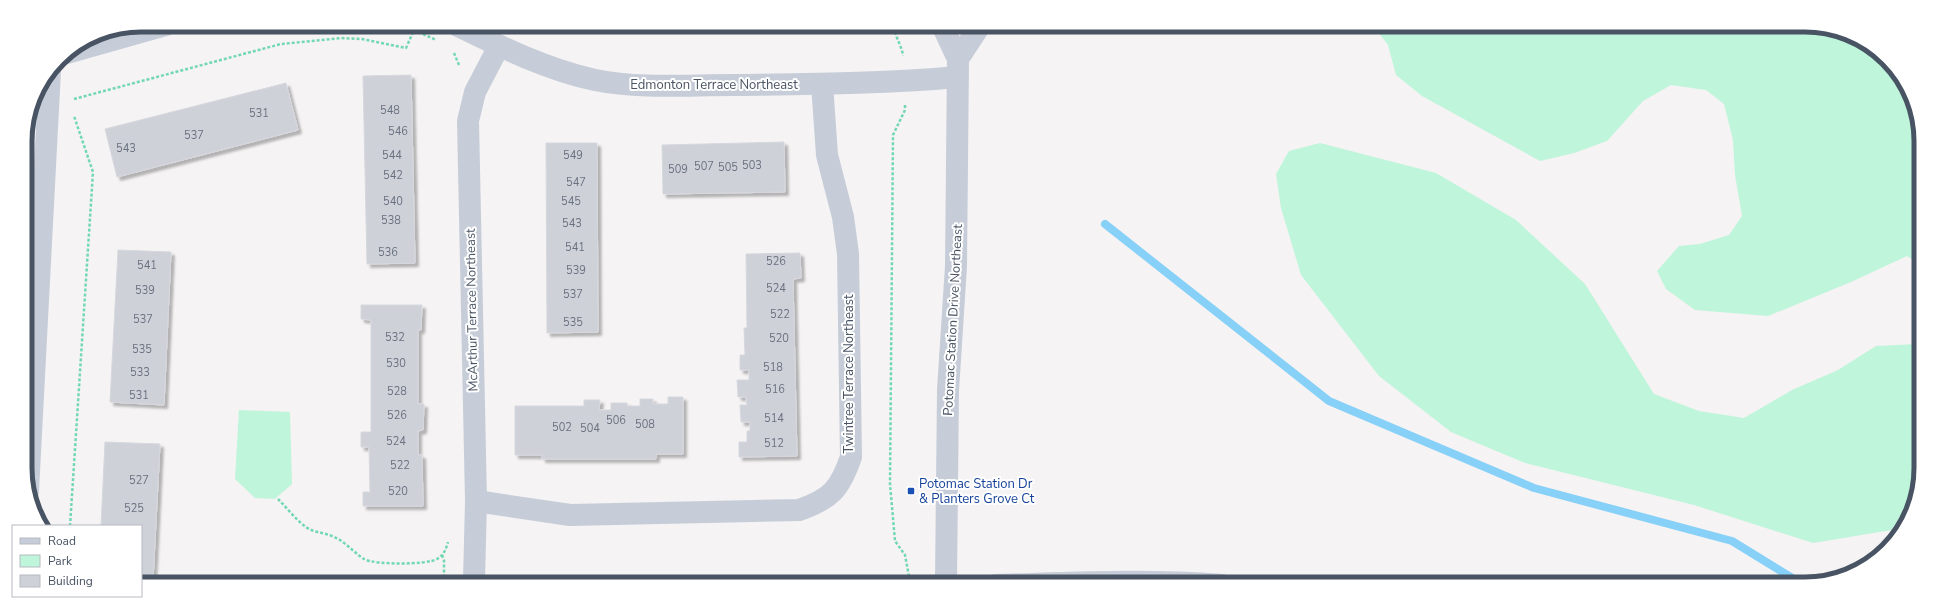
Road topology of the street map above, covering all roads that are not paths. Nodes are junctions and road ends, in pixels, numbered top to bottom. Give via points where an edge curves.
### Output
1 (142, 32) edge
2 (470, 32) edge
3 (945, 32) edge
4 (976, 32) edge
5 (499, 46) junction
6 (83, 49) edge
7 (958, 68) junction
8 (49, 81) edge
9 (822, 84) junction
10 (32, 414) edge
11 (476, 501) junction
12 (474, 577) edge
13 (946, 577) edge

1 - 6 street
2 - 5 street, Edmonton Terrace Northeast
3 - 7 street, Potomac Station Drive Northeast
4 - 7 street
5 - 9 street, Edmonton Terrace Northeast via 554,68 588,78 632,86
5 - 11 street, McArthur Terrace Northeast via 475,92 468,121
7 - 9 street, Edmonton Terrace Northeast via 906,81
7 - 13 street, Potomac Station Drive Northeast via 956,259 948,390
8 - 10 street
9 - 11 street, Twintree Terrace Northeast via 827,154 843,217 848,254 851,457 844,477 832,492 817,504 799,510 570,515
11 - 12 street, McArthur Terrace Northeast

